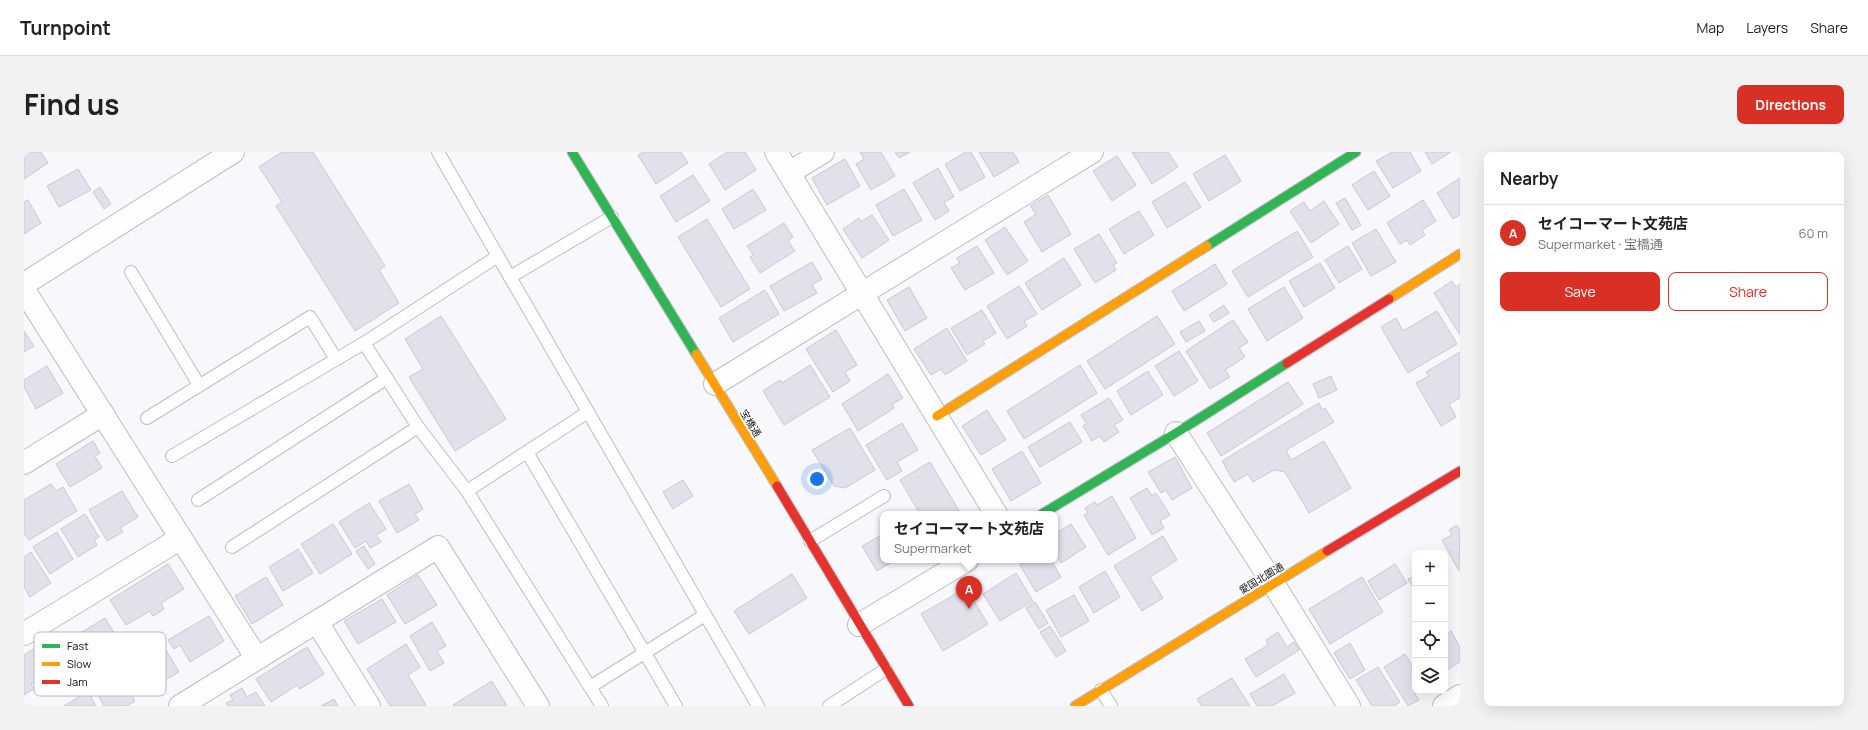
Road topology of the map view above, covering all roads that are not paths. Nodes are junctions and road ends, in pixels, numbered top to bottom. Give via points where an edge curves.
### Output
1 (233, 152) edge
2 (438, 152) edge
3 (572, 152) edge
4 (776, 152) edge
5 (823, 152) edge
6 (1092, 152) edge
7 (1356, 152) edge
8 (789, 173) junction
9 (612, 218) junction
10 (1460, 254) edge
11 (498, 256) junction
12 (131, 272) dead end
13 (510, 277) junction
14 (24, 284) edge
15 (24, 290) edge
16 (862, 293) junction
17 (364, 343) junction
18 (336, 359) junction
19 (387, 378) junction
20 (715, 384) junction
21 (199, 385) junction
22 (588, 412) junction
23 (102, 414) junction
24 (937, 416) junction
25 (146, 418) dead end
26 (418, 427) junction
27 (1176, 433) junction
28 (527, 452) junction
29 (172, 456) dead end
30 (24, 463) edge
31 (1460, 471) edge
32 (467, 491) junction
33 (884, 496) dead end
34 (198, 500) dead end
35 (994, 511) edge
36 (1047, 511) edge
37 (181, 538) junction
38 (810, 541) junction
39 (232, 547) dead end
40 (961, 563) edge
41 (1273, 583) junction
42 (705, 615) junction
43 (317, 622) junction
44 (860, 625) junction
45 (24, 634) edge
46 (645, 653) junction
47 (256, 657) junction
48 (886, 669) junction
49 (590, 687) junction
50 (1101, 690) junction
51 (1460, 696) edge
52 (180, 706) edge
53 (369, 706) edge
54 (538, 706) edge
55 (602, 706) edge
56 (676, 706) edge
57 (758, 706) edge
58 (829, 706) edge
59 (909, 706) edge
60 (1075, 706) edge
61 (1111, 706) edge
62 (1349, 706) edge
63 (1444, 706) edge

1 - 14 street
2 - 11 lane
3 - 9 street, 宝橋通
4 - 8 street
5 - 8 street
6 - 16 street
7 - 24 street
8 - 16 street
9 - 13 lane
9 - 20 street, 宝橋通
10 - 27 street
11 - 13 lane
11 - 17 lane
12 - 21 lane
13 - 22 lane
15 - 23 street
16 - 20 street
16 - 24 street
17 - 18 lane
17 - 19 lane
18 - 21 lane via 310,317
18 - 29 lane
19 - 26 lane
19 - 34 lane
20 - 38 street, 宝橋通
21 - 25 lane
22 - 28 lane
22 - 42 lane
23 - 30 street
23 - 37 street
24 - 35 street
26 - 32 lane
26 - 39 lane
27 - 36 street
27 - 41 street
28 - 32 lane
28 - 46 lane
31 - 41 street, 愛国北園通
32 - 49 lane
33 - 38 lane
37 - 45 street
37 - 47 street
38 - 44 street, 宝橋通
40 - 44 street
41 - 50 street, 愛国北園通
41 - 62 street
42 - 46 lane
42 - 57 lane
43 - 47 street
43 - 53 street
43 - 54 street via 438,547
44 - 48 street, 宝橋通
46 - 49 lane
46 - 56 lane
47 - 52 street
48 - 58 lane
48 - 59 street, 宝橋通
49 - 55 lane
50 - 60 street, 愛国北園通
50 - 61 lane
51 - 63 street

